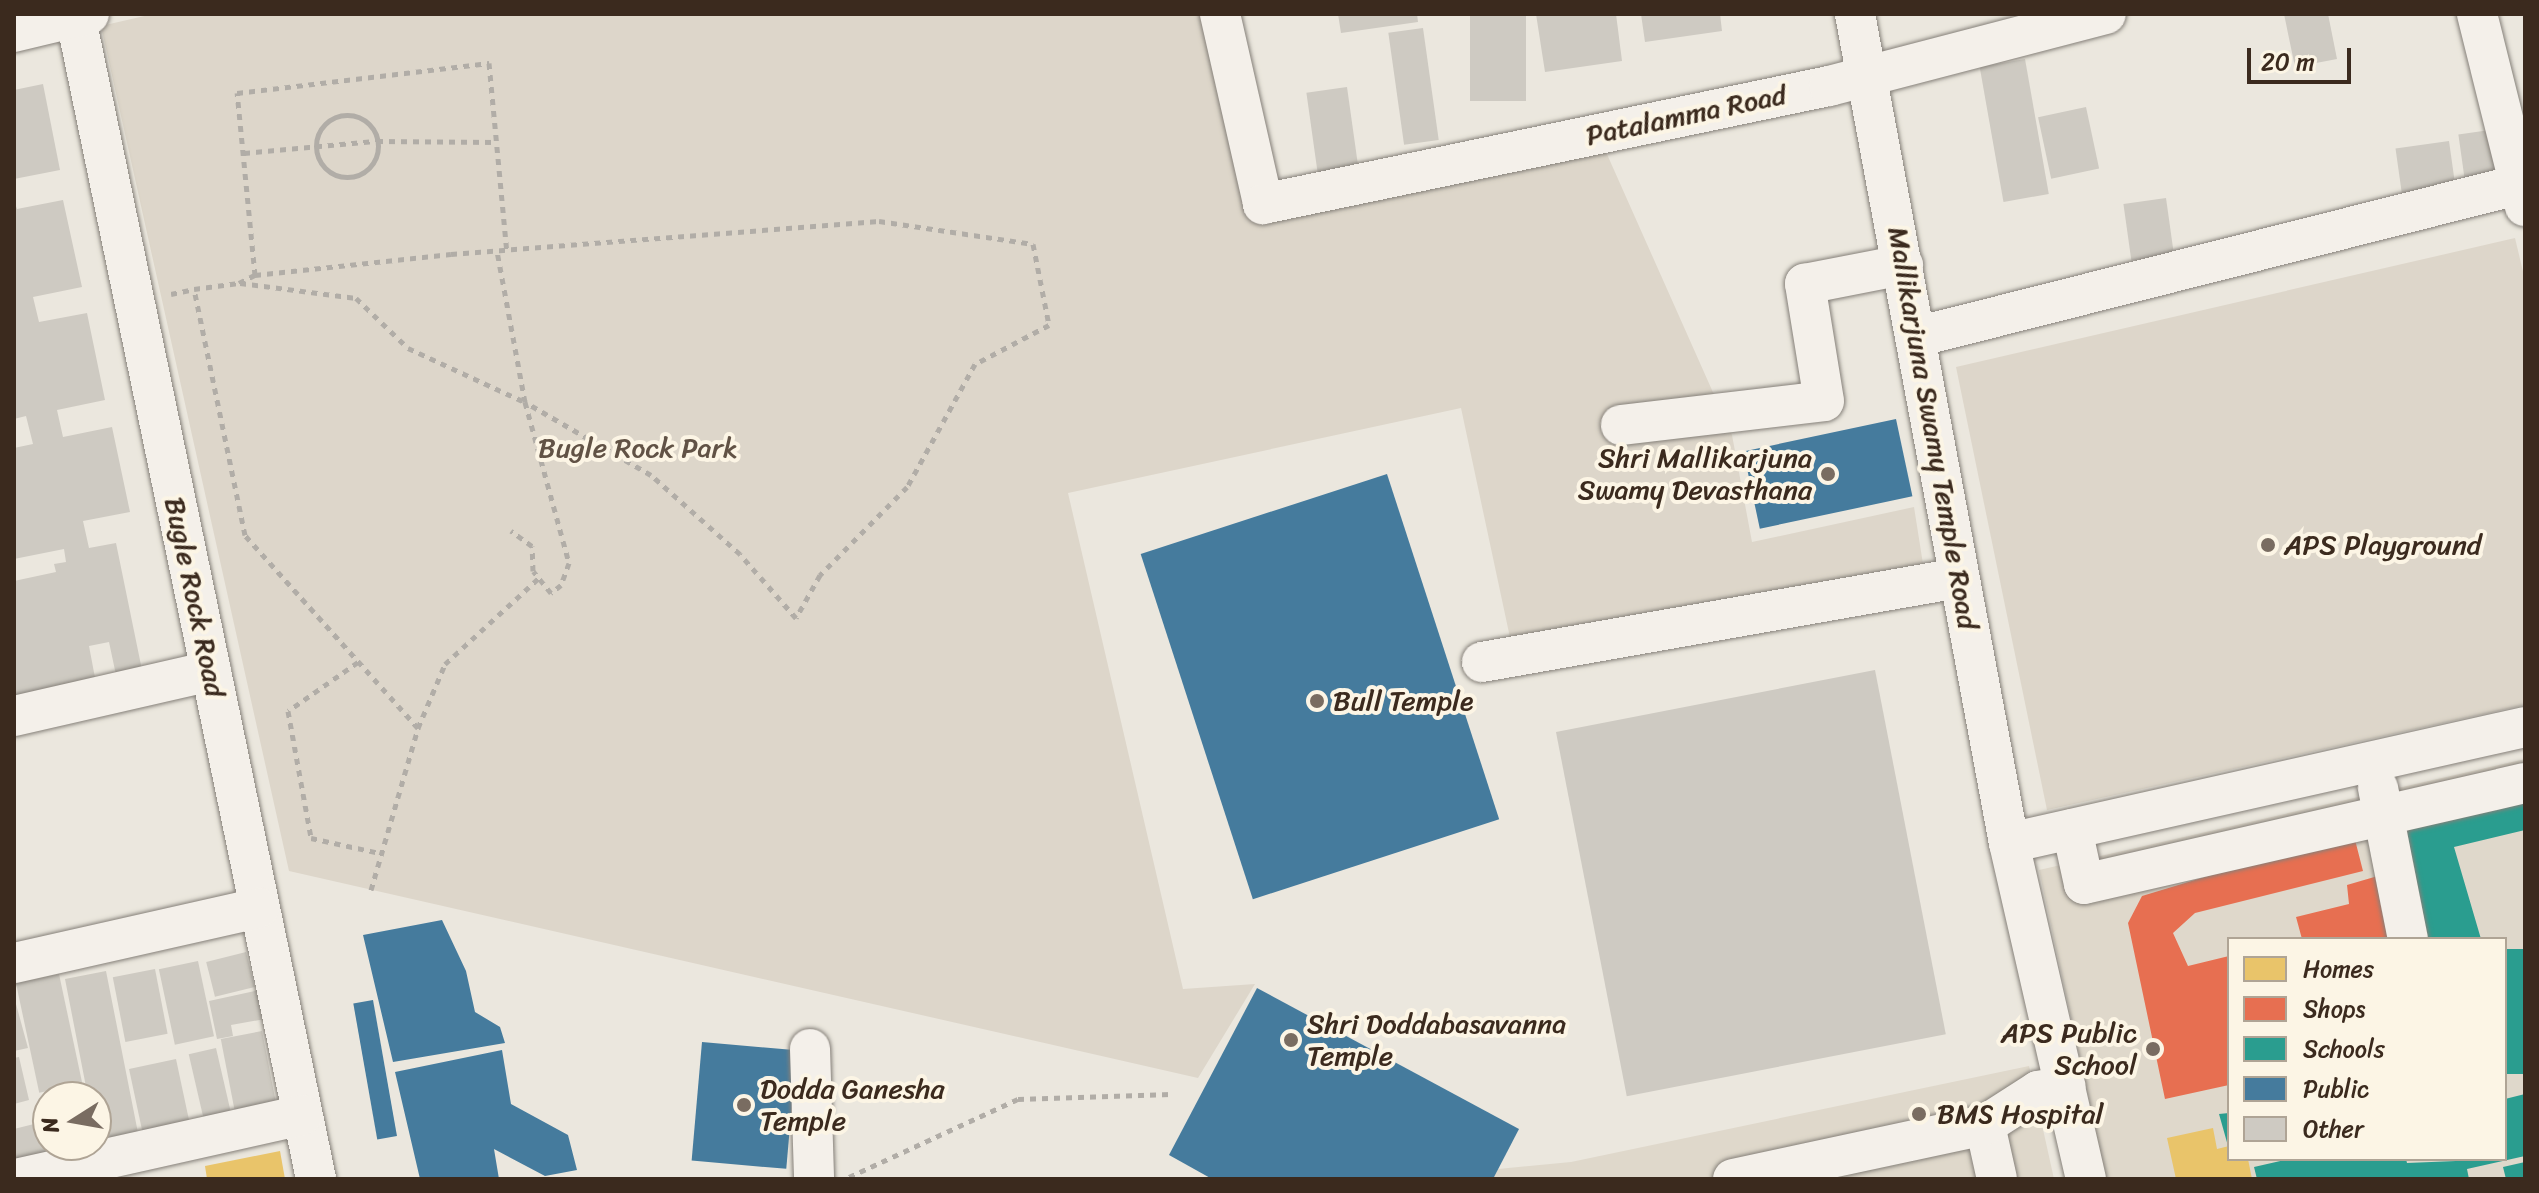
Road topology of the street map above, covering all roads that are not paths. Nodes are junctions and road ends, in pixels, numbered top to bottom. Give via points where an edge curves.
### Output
1 (1220, 14) edge
2 (1855, 14) edge
3 (2106, 14) edge
4 (2477, 14) edge
5 (80, 15) edge
6 (14, 32) edge
7 (1868, 76) junction
8 (2523, 191) edge
9 (1903, 265) junction
10 (1916, 337) junction
11 (1621, 425) dead end
12 (1960, 578) junction
13 (1482, 662) dead end
14 (211, 671) junction
15 (14, 716) edge
16 (2525, 727) edge
17 (2373, 761) junction
18 (2525, 783) edge
19 (2384, 816) junction
20 (2072, 829) junction
21 (2009, 843) junction
22 (259, 908) junction
23 (2408, 937) edge
24 (14, 963) edge
25 (810, 1049) dead end
26 (2066, 1086) junction
27 (302, 1115) junction
28 (1985, 1125) junction
29 (16, 1179) edge
30 (316, 1179) edge
31 (814, 1179) edge
32 (1733, 1179) edge
33 (1997, 1179) edge
34 (2086, 1179) edge

1 - 7 street, Patalamma Road via 1263,204
2 - 7 street, Mallikarjuna Swamy Temple Road
3 - 7 street, Patalamma Road
4 - 8 street
5 - 6 street
5 - 14 street, Bugle Rock Road
7 - 9 street, Mallikarjuna Swamy Temple Road
8 - 10 street
9 - 10 street, Mallikarjuna Swamy Temple Road
9 - 11 street via 1805,284 1824,401
10 - 12 street, Mallikarjuna Swamy Temple Road
12 - 13 street
12 - 21 street, Mallikarjuna Swamy Temple Road
14 - 15 street
14 - 22 street, Bugle Rock Road
16 - 17 street
17 - 19 street
17 - 20 street
18 - 19 street
19 - 20 street via 2084,884
19 - 23 street
20 - 21 street
21 - 26 street, Mallikarjuna Swamy Temple Road
22 - 24 street
22 - 27 street, Bugle Rock Road
25 - 31 street
26 - 28 street via 2038,1091
26 - 34 street, Mallikarjuna Swamy Temple Road
27 - 29 street
27 - 30 street, Bugle Rock Road
28 - 32 street
28 - 33 street

